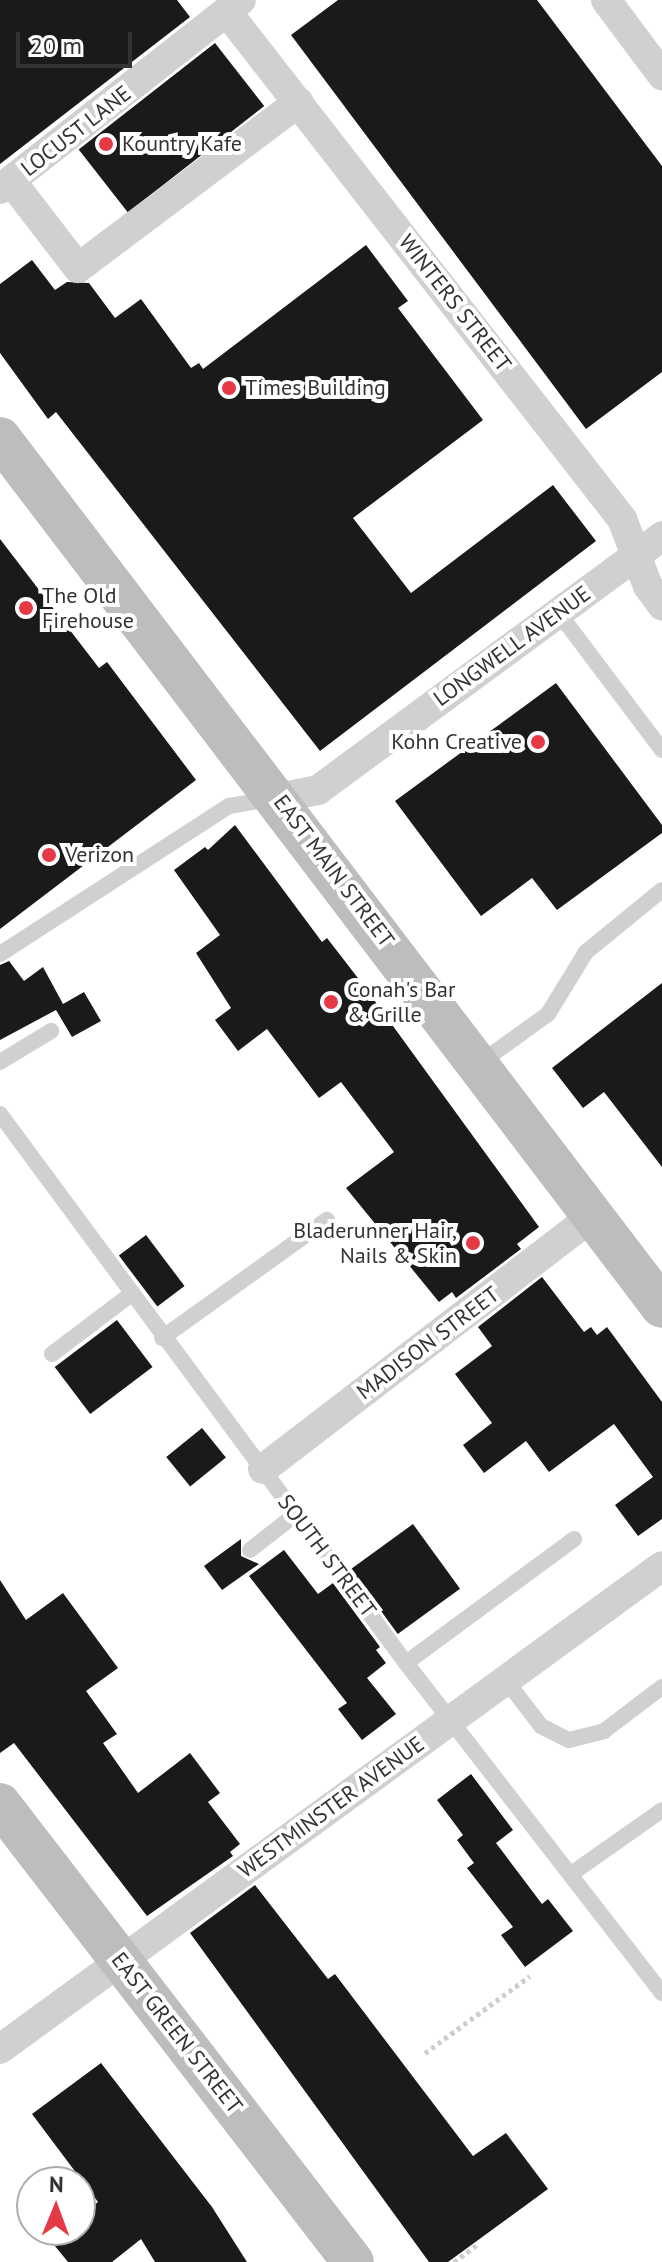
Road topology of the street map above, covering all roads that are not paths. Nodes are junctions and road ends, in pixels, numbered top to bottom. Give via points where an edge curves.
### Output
1 (606, 0) edge
2 (234, 6) edge
3 (662, 75) edge
4 (299, 102) junction
5 (6, 185) edge
6 (0, 438) edge
7 (662, 536) edge
8 (636, 555) junction
9 (662, 605) edge
10 (558, 612) junction
11 (662, 750) edge
12 (278, 798) junction
13 (662, 890) edge
14 (0, 954) edge
15 (51, 1031) dead end
16 (0, 1062) edge
17 (480, 1063) junction
18 (0, 1114) edge
19 (593, 1216) junction
20 (327, 1220) dead end
21 (130, 1295) junction
22 (662, 1307) edge
23 (162, 1338) junction
24 (52, 1354) dead end
25 (263, 1469) junction
26 (296, 1514) junction
27 (574, 1539) dead end
28 (250, 1550) dead end
29 (662, 1566) edge
30 (406, 1663) junction
31 (505, 1679) junction
32 (662, 1687) edge
33 (450, 1720) junction
34 (0, 1804) edge
35 (662, 1810) edge
36 (571, 1874) junction
37 (121, 1960) junction
38 (662, 1993) edge
39 (0, 2049) edge
40 (353, 2262) edge

1 - 3 street
2 - 4 street, WINTERS STREET
2 - 5 street, LOCUST LANE
4 - 5 street via 78,268
4 - 8 street, WINTERS STREET via 622,519
6 - 12 main road, EAST MAIN STREET
7 - 8 street, LONGWELL AVENUE
8 - 9 street, WINTERS STREET
8 - 10 street, LONGWELL AVENUE
10 - 11 lane
10 - 12 street, LONGWELL AVENUE via 318,790
12 - 14 lane via 229,806
12 - 17 main road, EAST MAIN STREET
13 - 17 lane via 586,952 548,1014
15 - 16 lane
17 - 19 main road, EAST MAIN STREET
18 - 21 lane, SOUTH STREET
19 - 22 main road, EAST MAIN STREET
19 - 25 street, MADISON STREET
20 - 23 lane
21 - 23 lane, SOUTH STREET
21 - 24 lane
23 - 25 lane, SOUTH STREET
25 - 26 lane, SOUTH STREET
26 - 28 lane
26 - 30 lane, SOUTH STREET
27 - 30 lane
29 - 31 street, WESTMINSTER AVENUE
30 - 33 lane, SOUTH STREET
31 - 32 lane via 541,1726 569,1740 604,1731
31 - 33 street, WESTMINSTER AVENUE
33 - 36 lane, SOUTH STREET
33 - 37 street, WESTMINSTER AVENUE
34 - 37 main road, EAST GREEN STREET
35 - 36 lane
36 - 38 lane, SOUTH STREET
37 - 39 street, WESTMINSTER AVENUE
37 - 40 main road, EAST GREEN STREET

